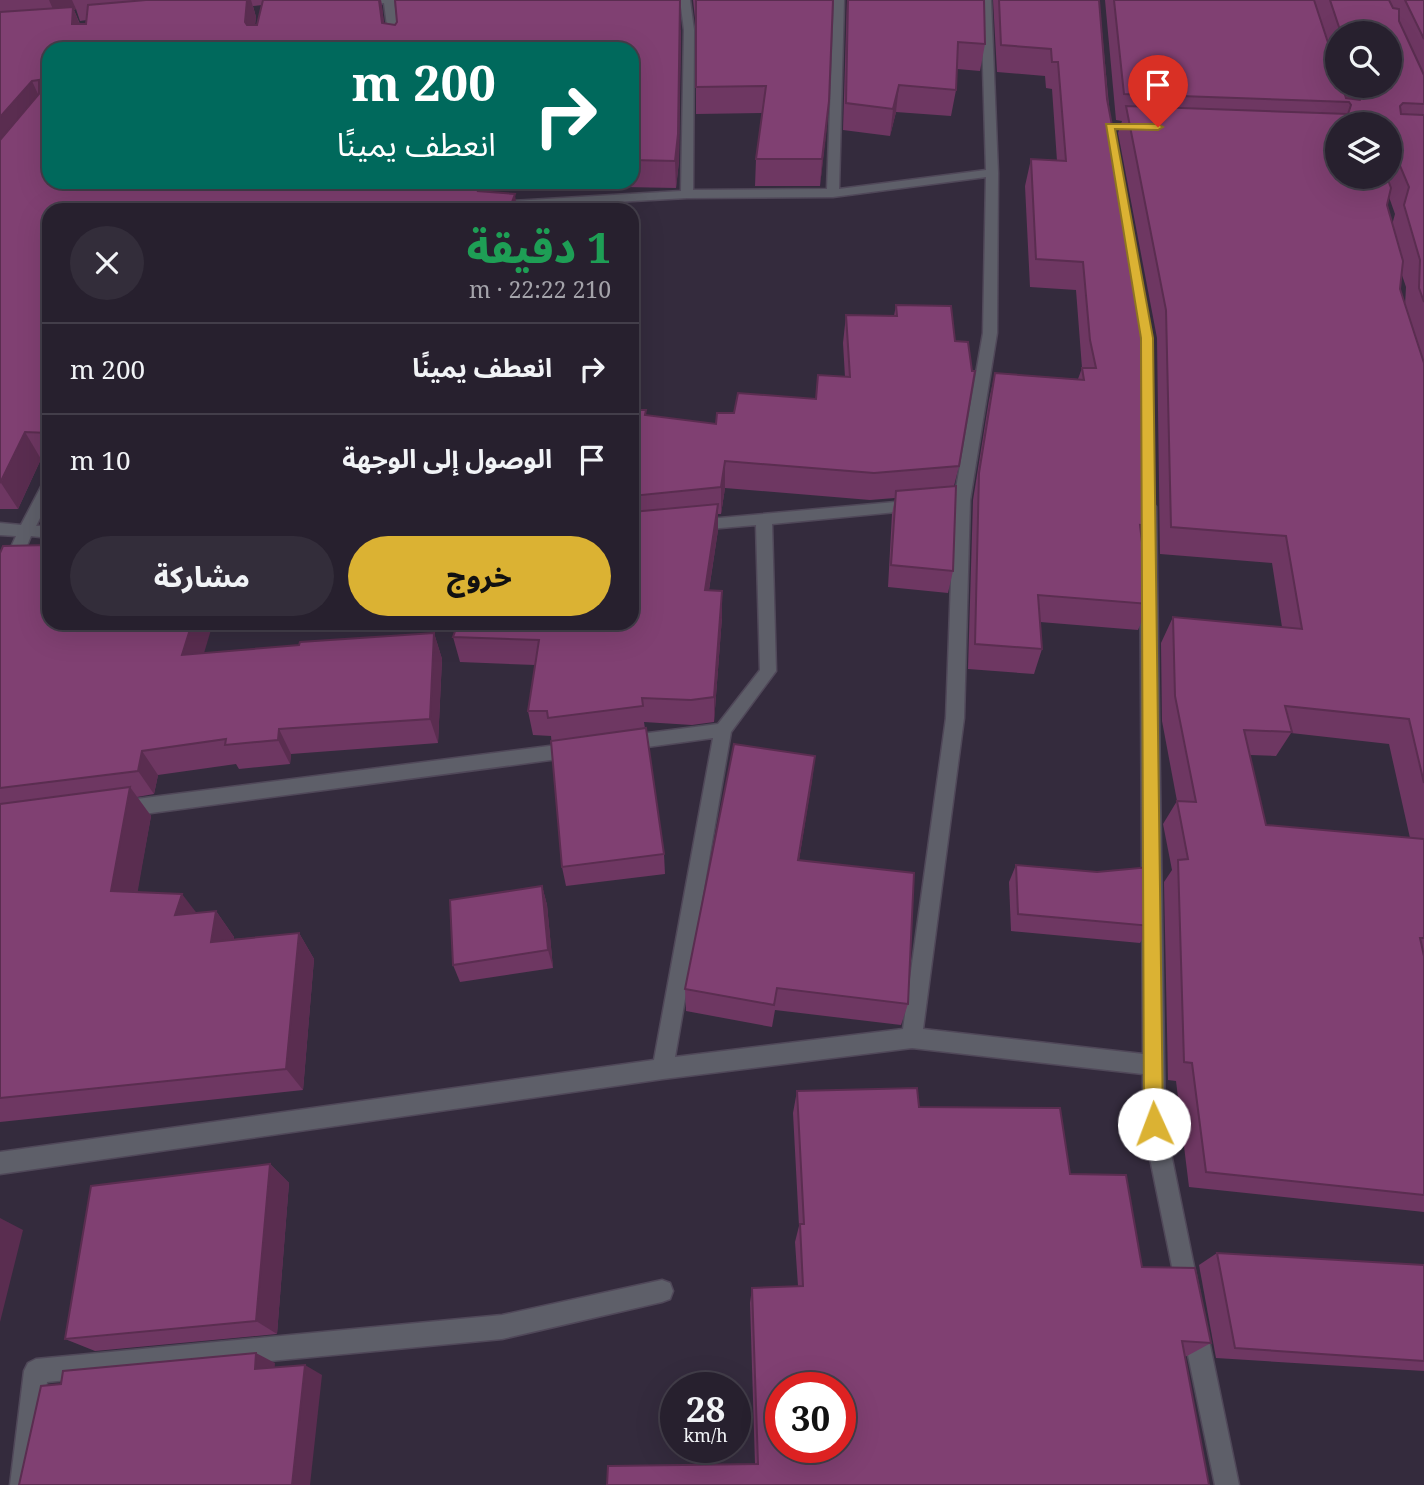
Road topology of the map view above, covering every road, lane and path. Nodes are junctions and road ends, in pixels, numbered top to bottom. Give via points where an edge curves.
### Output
1 (388, 0) edge
2 (685, 0) edge
3 (839, 0) edge
4 (986, 0) edge
5 (348, 4) edge
6 (394, 42) edge
7 (992, 173) junction
8 (833, 193) junction
9 (687, 194) junction
10 (544, 203) edge
11 (1148, 492) edge
12 (42, 499) edge
13 (949, 502) junction
14 (764, 520) junction
15 (685, 526) edge
16 (0, 529) edge
17 (26, 530) junction
18 (42, 531) edge
19 (0, 591) edge
20 (723, 730) junction
21 (614, 745) edge
22 (586, 748) edge
23 (109, 810) edge
24 (912, 1038) junction
25 (1152, 1065) junction
26 (663, 1069) junction
27 (0, 1163) edge
28 (662, 1291) dead end
29 (22, 1485) edge
30 (1227, 1485) edge

1 - 5 street
1 - 6 street
2 - 9 street via 689,30
3 - 8 street
4 - 7 street
7 - 8 street
7 - 13 street via 990,333
8 - 9 street
9 - 10 street
11 - 25 street
12 - 17 street
13 - 14 street
13 - 24 street via 955,718
14 - 15 street
14 - 20 street via 768,671
16 - 17 street
17 - 18 street
17 - 19 street
20 - 21 street
20 - 26 street
22 - 23 street
24 - 25 street
24 - 26 street
25 - 30 street via 1154,1124
26 - 27 street
28 - 29 street via 502,1327 36,1371

